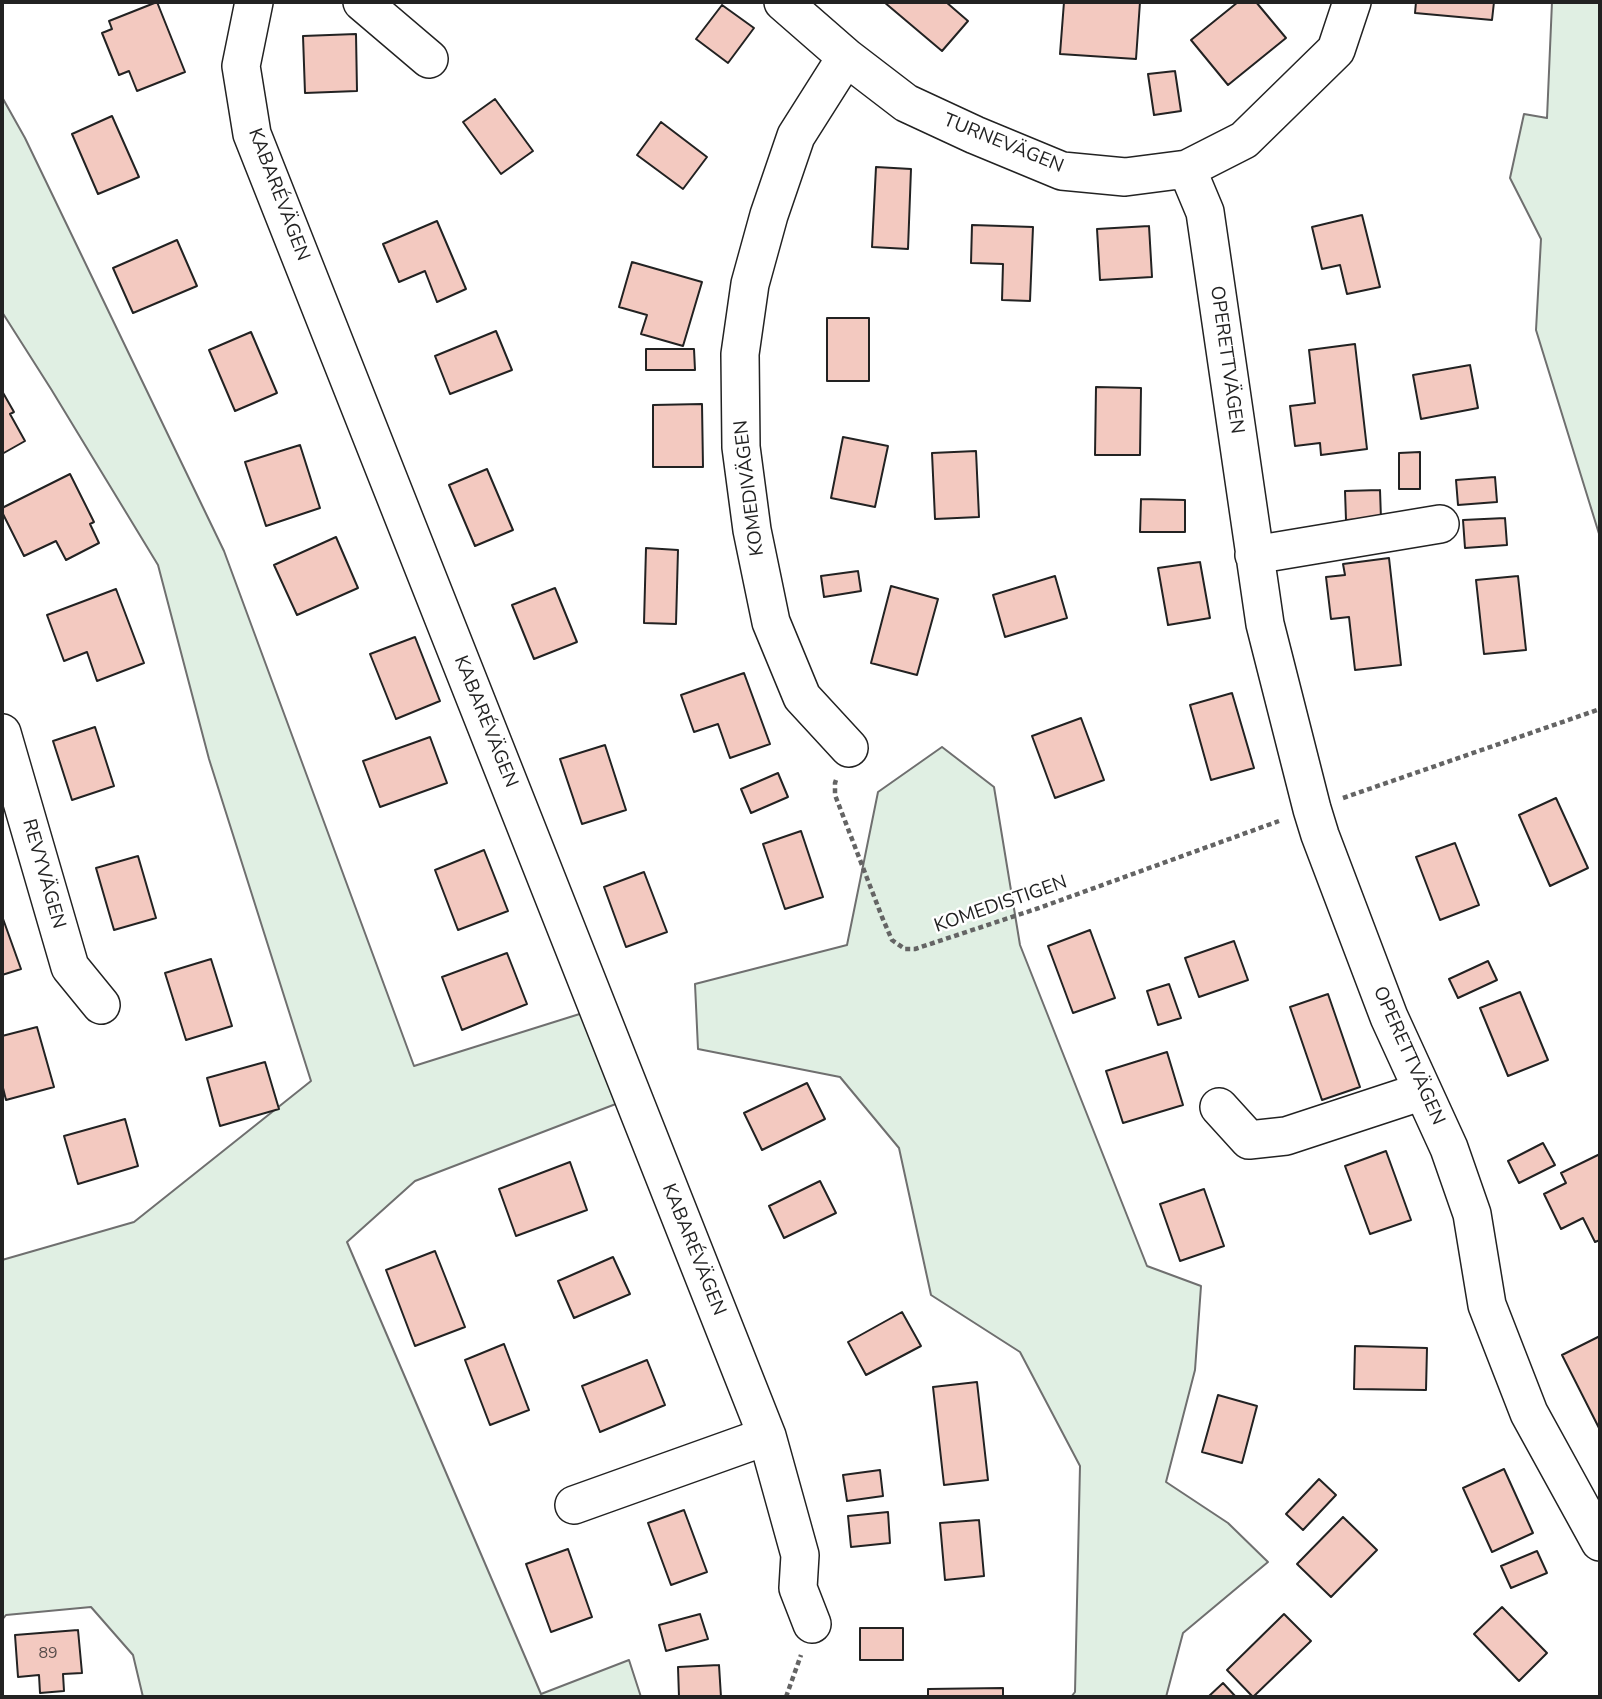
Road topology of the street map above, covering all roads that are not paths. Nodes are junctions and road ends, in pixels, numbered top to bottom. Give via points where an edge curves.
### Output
1 (254, 2) edge
2 (362, 2) edge
3 (783, 2) edge
4 (1353, 2) edge
5 (846, 57) junction
6 (429, 59) dead end
7 (1186, 169) junction
8 (1440, 524) dead end
9 (1254, 555) junction
10 (2, 733) edge
11 (849, 748) road end
12 (101, 1005) dead end
13 (1423, 1091) junction
14 (1219, 1107) dead end
15 (767, 1436) junction
16 (575, 1505) dead end
17 (1600, 1542) edge
18 (812, 1624) road end

1 - 15 street, KABARÉVÄGEN via 242,66 252,134
2 - 6 street
3 - 5 street, TURNEVÄGEN
4 - 7 street, TURNEVÄGEN via 1336,50 1244,140
5 - 7 street, TURNEVÄGEN via 906,103 1062,171 1125,177
5 - 11 street, KOMEDIVÄGEN via 796,136 768,215 750,284 740,367 741,447 771,622 802,697
7 - 9 street, OPERETTVÄGEN via 1205,212
8 - 9 street
9 - 13 street, OPERETTVÄGEN via 1265,624 1312,808 1389,1017
10 - 12 street, REVYVÄGEN via 70,967
13 - 14 street via 1286,1136 1249,1140
13 - 17 street, OPERETTVÄGEN via 1472,1214 1487,1305 1529,1413
15 - 16 street
15 - 18 street, KABARÉVÄGEN via 800,1555 798,1588

